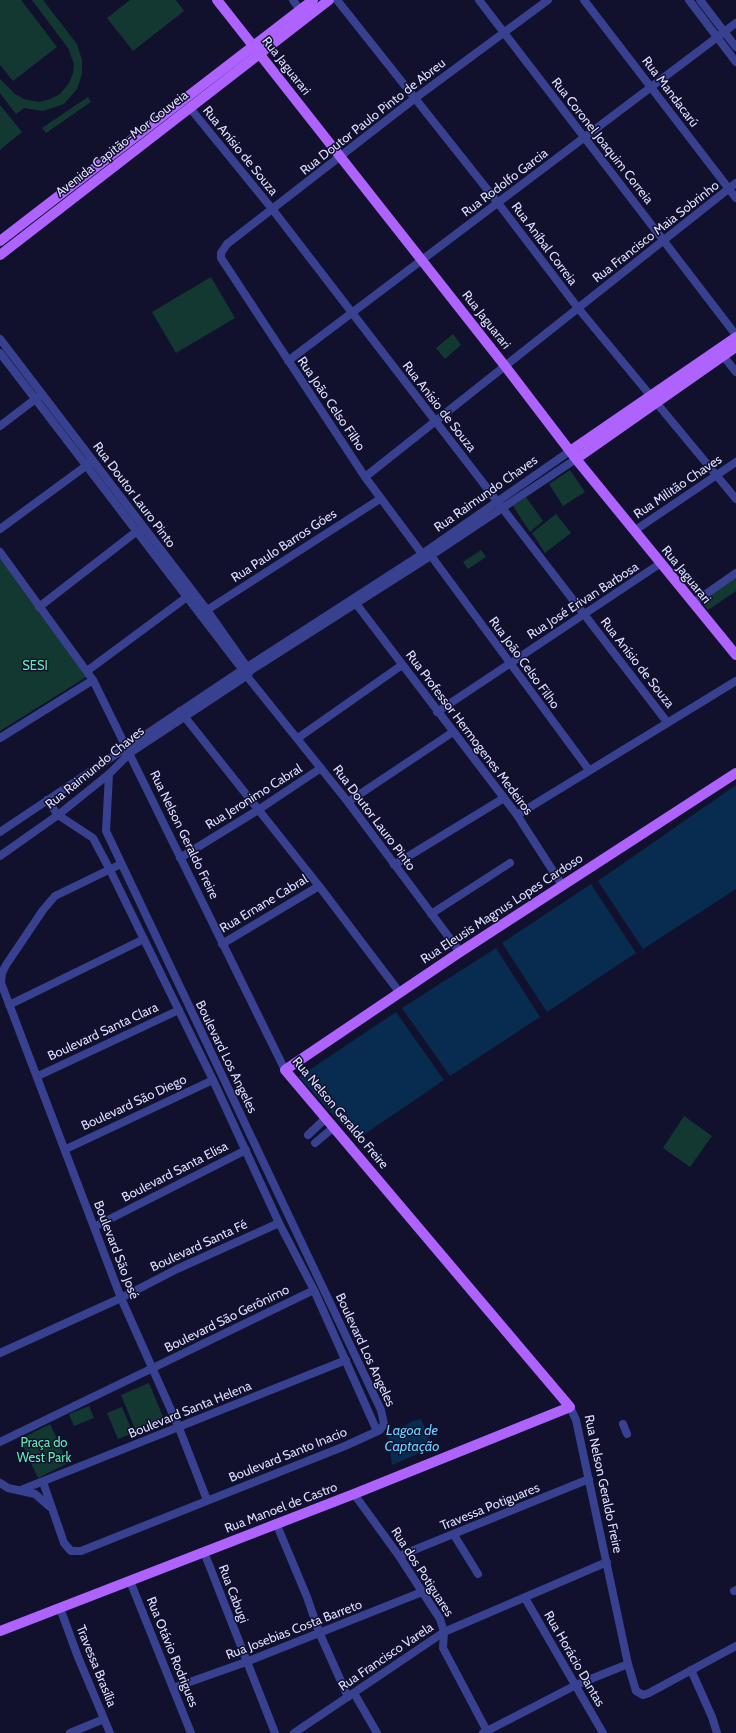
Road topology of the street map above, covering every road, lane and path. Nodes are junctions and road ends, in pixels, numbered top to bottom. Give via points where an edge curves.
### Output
1 (217, 0) edge
2 (293, 0) edge
3 (313, 0) edge
4 (328, 0) edge
5 (337, 0) edge
6 (479, 0) edge
7 (548, 0) edge
8 (584, 0) edge
9 (689, 0) edge
10 (700, 0) edge
11 (300, 10) junction
12 (736, 23) edge
13 (503, 32) junction
14 (724, 32) junction
15 (717, 37) junction
16 (736, 47) edge
17 (257, 50) junction
18 (736, 62) edge
19 (652, 86) junction
20 (414, 99) junction
21 (190, 108) junction
22 (584, 137) junction
23 (341, 156) junction
24 (736, 183) edge
25 (73, 185) junction
26 (728, 189) junction
27 (736, 198) edge
28 (67, 203) junction
29 (498, 203) junction
30 (273, 210) junction
31 (0, 241) edge
32 (664, 241) junction
33 (1, 253) edge
34 (221, 258) joint
35 (422, 260) junction
36 (578, 308) junction
37 (352, 313) junction
38 (736, 336) edge
39 (0, 339) edge
40 (736, 347) edge
41 (0, 353) edge
42 (720, 353) junction
43 (288, 361) junction
44 (505, 366) junction
45 (736, 372) edge
46 (39, 396) junction
47 (653, 400) junction
48 (435, 421) junction
49 (0, 426) edge
50 (573, 455) junction
51 (736, 462) edge
52 (90, 463) junction
53 (716, 475) junction
54 (365, 477) junction
55 (380, 499) junction
56 (736, 499) edge
57 (497, 501) junction
58 (503, 509) junction
59 (0, 529) edge
60 (140, 529) junction
61 (634, 531) junction
62 (0, 552) edge
63 (427, 555) junction
64 (661, 563) junction
65 (736, 574) edge
66 (191, 595) junction
67 (355, 601) junction
68 (693, 603) junction
69 (39, 606) junction
70 (204, 612) junction
71 (584, 615) junction
72 (736, 656) edge
73 (509, 663) junction
74 (402, 665) junction
75 (87, 671) junction
76 (246, 671) junction
77 (93, 680) junction
78 (736, 681) edge
79 (437, 712) junction
80 (182, 714) junction
81 (667, 722) junction
82 (452, 732) junction
83 (0, 738) edge
84 (298, 738) junction
85 (128, 750) junction
86 (321, 768) junction
87 (589, 770) junction
88 (736, 773) edge
89 (109, 774) junction
90 (504, 798) junction
91 (47, 800) junction
92 (348, 802) junction
93 (258, 810) junction
94 (58, 815) junction
95 (517, 815) junction
96 (0, 832) edge
97 (106, 832) junction
98 (93, 838) junction
99 (0, 856) edge
100 (180, 858) junction
101 (510, 863) dead end
102 (121, 864) junction
103 (394, 865) junction
104 (110, 870) junction
105 (562, 885) junction
106 (319, 886) junction
107 (431, 914) junction
108 (144, 939) junction
109 (222, 944) junction
110 (460, 952) junction
111 (400, 992) junction
112 (9, 1005) junction
113 (179, 1010) junction
114 (198, 1027) junction
115 (189, 1032) junction
116 (210, 1052) junction
117 (202, 1059) junction
118 (285, 1070) junction
119 (38, 1076) junction
120 (213, 1080) junction
121 (326, 1118) junction
122 (334, 1126) junction
123 (308, 1135) dead end
124 (315, 1143) dead end
125 (66, 1149) junction
126 (246, 1150) junction
127 (265, 1166) junction
128 (256, 1171) junction
129 (278, 1194) junction
130 (269, 1199) junction
131 (279, 1223) junction
132 (94, 1227) junction
133 (314, 1290) junction
134 (121, 1298) junction
135 (0, 1353) edge
136 (346, 1360) junction
137 (152, 1369) junction
138 (376, 1399) junction
139 (365, 1403) junction
140 (570, 1407) junction
141 (623, 1424) dead end
142 (179, 1428) junction
143 (377, 1431) junction
144 (627, 1434) dead end
145 (0, 1442) edge
146 (589, 1479) junction
147 (43, 1482) junction
148 (0, 1483) edge
149 (21, 1490) junction
150 (354, 1494) junction
151 (207, 1500) junction
152 (52, 1510) junction
153 (276, 1523) junction
154 (454, 1535) junction
155 (204, 1552) junction
156 (399, 1556) junction
157 (607, 1562) junction
158 (478, 1574) dead end
159 (130, 1580) junction
160 (422, 1592) junction
161 (525, 1598) junction
162 (60, 1608) junction
163 (0, 1630) edge
164 (319, 1632) junction
165 (444, 1632) junction
166 (736, 1646) edge
167 (246, 1662) junction
168 (628, 1664) junction
169 (691, 1670) junction
170 (576, 1685) junction
171 (173, 1688) junction
172 (351, 1695) junction
173 (104, 1718) junction
174 (486, 1732) edge
175 (70, 1733) edge
176 (110, 1733) edge
177 (191, 1733) edge
178 (275, 1733) edge
179 (294, 1733) edge
180 (377, 1733) edge
181 (603, 1733) edge
182 (717, 1733) edge

1 - 17 main road, Rua Jaguarari
2 - 11 street
3 - 11 main road
4 - 17 main road
5 - 20 street, Rua Aníbal Correia
6 - 13 street, Rua Coronel Joaquim Correia
7 - 13 street, Rua Doutor Paulo Pinto de Abreu
8 - 19 street, Rua Mandacarú
9 - 15 street
10 - 14 street
11 - 17 main road
12 - 14 street, Rua Rodolfo Garcia
13 - 20 street, Rua Doutor Paulo Pinto de Abreu
13 - 22 street, Rua Coronel Joaquim Correia
14 - 15 street, Rua Rodolfo Garcia
14 - 16 street
15 - 18 street
15 - 19 street, Rua Rodolfo Garcia
17 - 21 main road, Avenida Capitão-Mor Gouveia
17 - 23 main road, Rua Jaguarari
17 - 25 main road, Avenida Capitão-Mor Gouveia
19 - 22 street, Rua Rodolfo Garcia
19 - 26 street, Rua Mandacarú
20 - 23 street, Rua Doutor Paulo Pinto de Abreu
20 - 29 street, Rua Aníbal Correia
21 - 28 main road, Avenida Capitão-Mor Gouveia
21 - 30 street, Rua Anísio de Souza
22 - 29 street, Rua Rodolfo Garcia
22 - 32 street, Rua Coronel Joaquim Correia
23 - 30 street, Rua Doutor Paulo Pinto de Abreu
23 - 35 main road, Rua Jaguarari
24 - 26 street, Rua Francisco Maia Sobrinho
25 - 28 main road
25 - 31 main road, Avenida Capitão-Mor Gouveia
26 - 27 street, Rua Mandacarú
26 - 32 street, Rua Francisco Maia Sobrinho
28 - 33 main road, Avenida Capitão-Mor Gouveia
29 - 35 street, Rua Rodolfo Garcia
29 - 36 street, Rua Aníbal Correia
30 - 34 street, Rua Doutor Paulo Pinto de Abreu via 227,244
30 - 37 street, Rua Anísio de Souza
32 - 36 street, Rua Francisco Maia Sobrinho
32 - 38 street, Rua Coronel Joaquim Correia
34 - 43 street, Rua João Celso Filho
35 - 37 street, Rua Rodolfo Garcia
35 - 44 main road, Rua Jaguarari
36 - 44 street, Rua Francisco Maia Sobrinho
36 - 47 street, Rua Aníbal Correia
37 - 43 street, Rua Rodolfo Garcia
37 - 48 street, Rua Anísio de Souza
38 - 42 main road, Rua Raimundo Chaves
39 - 46 street, Rua Doutor Lauro Pinto
40 - 42 main road, Rua Raimundo Chaves
41 - 46 street, Rua Doutor Lauro Pinto
42 - 45 street
42 - 47 main road, Rua Raimundo Chaves
43 - 54 street, Rua João Celso Filho
44 - 48 street, Rua Francisco Maia Sobrinho
44 - 50 main road, Rua Jaguarari
46 - 49 street
46 - 52 street, Rua Doutor Lauro Pinto
47 - 50 main road, Rua Raimundo Chaves
47 - 53 street, Rua Aníbal Correia
48 - 54 street, Rua Francisco Maia Sobrinho
48 - 57 street, Rua Anísio de Souza
50 - 57 street, Rua Raimundo Chaves
50 - 58 street, Rua Raimundo Chaves
50 - 61 main road, Rua Jaguarari
51 - 53 street, Rua Militão Chaves
52 - 59 street
52 - 60 street, Rua Doutor Lauro Pinto
53 - 56 street, Rua Aníbal Correia
53 - 61 street, Rua Militão Chaves
54 - 55 street, Rua João Celso Filho
55 - 63 street, Rua João Celso Filho
55 - 70 street, Rua Paulo Barros Góes
57 - 58 street, Rua Anísio de Souza
57 - 63 street, Rua Raimundo Chaves
58 - 63 street, Rua Raimundo Chaves
58 - 71 street, Rua Anísio de Souza
60 - 66 street, Rua Doutor Lauro Pinto
60 - 69 street
61 - 64 main road, Rua Jaguarari
62 - 69 street, Rua Nelson Geraldo Freire
63 - 67 street, Rua Raimundo Chaves
63 - 73 street, Rua João Celso Filho
64 - 68 main road, Rua Jaguarari
64 - 71 street, Rua José Erivan Barbosa
65 - 68 street
66 - 70 street, Rua Doutor Lauro Pinto
66 - 75 street
67 - 74 street, Rua Professor Hermogenes Medeiros
67 - 76 street, Rua Raimundo Chaves
68 - 72 main road, Rua Jaguarari
69 - 75 street, Rua Nelson Geraldo Freire
70 - 76 street, Rua Doutor Lauro Pinto
71 - 73 street, Rua José Erivan Barbosa
71 - 81 street, Rua Anísio de Souza
73 - 79 street, Rua José Erivan Barbosa
73 - 87 street, Rua João Celso Filho
74 - 79 street, Rua Professor Hermogenes Medeiros
74 - 84 street
75 - 77 street, Rua Nelson Geraldo Freire
76 - 80 street, Rua Raimundo Chaves
76 - 84 street, Rua Doutor Lauro Pinto
77 - 83 street
77 - 85 street, Rua Nelson Geraldo Freire
78 - 81 street
79 - 82 street, Rua Professor Hermogenes Medeiros
80 - 85 street, Rua Raimundo Chaves
80 - 93 street
81 - 87 street
82 - 90 street, Rua Professor Hermogenes Medeiros
82 - 92 street via 377,786
84 - 86 street, Rua Doutor Lauro Pinto
85 - 89 street, Rua Raimundo Chaves
85 - 91 street, Rua Raimundo Chaves
85 - 100 street, Rua Nelson Geraldo Freire
86 - 92 street, Rua Doutor Lauro Pinto
86 - 93 street, Rua Jeronimo Cabral
87 - 95 street
88 - 105 main road, Rua Eleusis Magnus Lopes Cardoso
89 - 94 street, Rua Raimundo Chaves
89 - 97 street, Boulevard Los Angeles
90 - 95 street, Rua Professor Hermogenes Medeiros
90 - 103 street
91 - 94 street, Boulevard Los Angeles
91 - 96 street, Rua Raimundo Chaves
92 - 103 street, Rua Doutor Lauro Pinto
93 - 100 street, Rua Jeronimo Cabral
93 - 106 street
94 - 98 street, Boulevard Los Angeles
94 - 99 street, Rua Raimundo Chaves
95 - 105 street, Rua Professor Hermogenes Medeiros
97 - 98 street
97 - 102 street, Boulevard Los Angeles
98 - 104 street, Boulevard Los Angeles
100 - 109 street, Rua Nelson Geraldo Freire
101 - 107 street
102 - 104 street, Boulevard São José
102 - 114 street, Boulevard Los Angeles
103 - 107 street, Rua Doutor Lauro Pinto
104 - 108 street, Boulevard Los Angeles
104 - 112 street, Boulevard São José via 55,896 42,910 2,973 1,983
105 - 110 main road, Rua Eleusis Magnus Lopes Cardoso
106 - 109 street, Rua Ernane Cabral
106 - 111 street
107 - 110 street, Rua Doutor Lauro Pinto
108 - 112 street
108 - 113 street, Boulevard Los Angeles
109 - 118 street, Rua Nelson Geraldo Freire
110 - 111 main road, Rua Eleusis Magnus Lopes Cardoso
111 - 118 main road, Rua Eleusis Magnus Lopes Cardoso
112 - 119 street, Boulevard São José
113 - 115 street, Boulevard Los Angeles
113 - 119 street, Boulevard Santa Clara
114 - 115 street via 197,1035
114 - 116 street, Boulevard Los Angeles
115 - 117 street, Boulevard Los Angeles
116 - 117 street via 203,1052
116 - 127 street, Boulevard Los Angeles
117 - 120 street, Boulevard Los Angeles
118 - 121 main road, Rua Nelson Geraldo Freire
119 - 125 street, Boulevard São José
120 - 125 street, Boulevard São Diego
120 - 126 street, Boulevard Los Angeles
121 - 122 main road, Rua Nelson Geraldo Freire
121 - 123 street
122 - 124 street
122 - 140 main road, Rua Nelson Geraldo Freire
125 - 132 street, Boulevard São José
126 - 128 street, Boulevard Los Angeles
126 - 132 street, Boulevard Santa Elisa
127 - 128 street via 263,1172
127 - 129 street, Boulevard Los Angeles
128 - 130 street, Boulevard Los Angeles
129 - 130 street via 272,1192
129 - 138 street, Boulevard Los Angeles
130 - 131 street, Boulevard Los Angeles
131 - 133 street, Boulevard Los Angeles
131 - 134 street, Boulevard Santa Fé via 177,1269
132 - 134 street, Boulevard São José
133 - 136 street, Boulevard Los Angeles
133 - 137 street, Boulevard São Gerônimo
134 - 135 street, Boulevard Santa Fé
134 - 137 street, Boulevard São José
136 - 139 street, Boulevard Los Angeles
136 - 142 street, Boulevard Santa Helena
137 - 142 street, Boulevard São José
137 - 145 street
138 - 139 street
138 - 143 street, Boulevard Los Angeles via 384,1420 382,1428
139 - 143 street, Boulevard Los Angeles
140 - 146 street, Rua Nelson Geraldo Freire via 576,1420
140 - 150 main road, Rua Manoel de Castro
141 - 144 street
142 - 147 street, Boulevard Santa Helena
142 - 151 street, Boulevard São José
143 - 151 street, Boulevard Santo Inacio via 346,1446
146 - 154 street, Travessa Potiguares
146 - 157 street, Rua Nelson Geraldo Freire
147 - 149 street, Boulevard Santa Helena
147 - 152 street
148 - 149 street via 8,1488
149 - 152 street via 38,1496
150 - 153 main road, Rua Manoel de Castro
150 - 156 street, Rua dos Potiguares
151 - 152 street via 77,1551 71,1551 64,1544
153 - 155 main road, Rua Manoel de Castro
153 - 164 street
154 - 156 street, Travessa Potiguares
154 - 158 street
155 - 159 main road, Rua Manoel de Castro
155 - 167 street, Rua Cabugi
156 - 160 street, Rua dos Potiguares
157 - 161 street, Rua Francisco Varela
157 - 168 street, Rua Nelson Geraldo Freire
159 - 162 main road, Rua Manoel de Castro
159 - 171 street, Rua Otávio Rodrigues
160 - 164 street, Rua Josebias Costa Barreto
160 - 165 street, Rua dos Potiguares via 440,1619
161 - 165 street, Rua Francisco Varela
161 - 170 street, Rua Horácio Dantas
162 - 163 main road, Rua Manoel de Castro
162 - 173 street, Travessa Brasília
164 - 167 street, Rua Josebias Costa Barreto
164 - 172 street
165 - 172 street, Rua Francisco Varela
165 - 174 street, Rua dos Potiguares via 443,1648
166 - 169 street
167 - 171 street, Rua Josebias Costa Barreto
167 - 178 street, Rua Cabugi
168 - 169 street, Rua Nelson Geraldo Freire via 636,1691 643,1695
168 - 170 street
169 - 182 street
170 - 174 street
170 - 181 street, Rua Horácio Dantas
171 - 177 street, Rua Otávio Rodrigues
172 - 179 street, Rua Francisco Varela
172 - 180 street
173 - 175 street
173 - 176 street, Travessa Brasília

